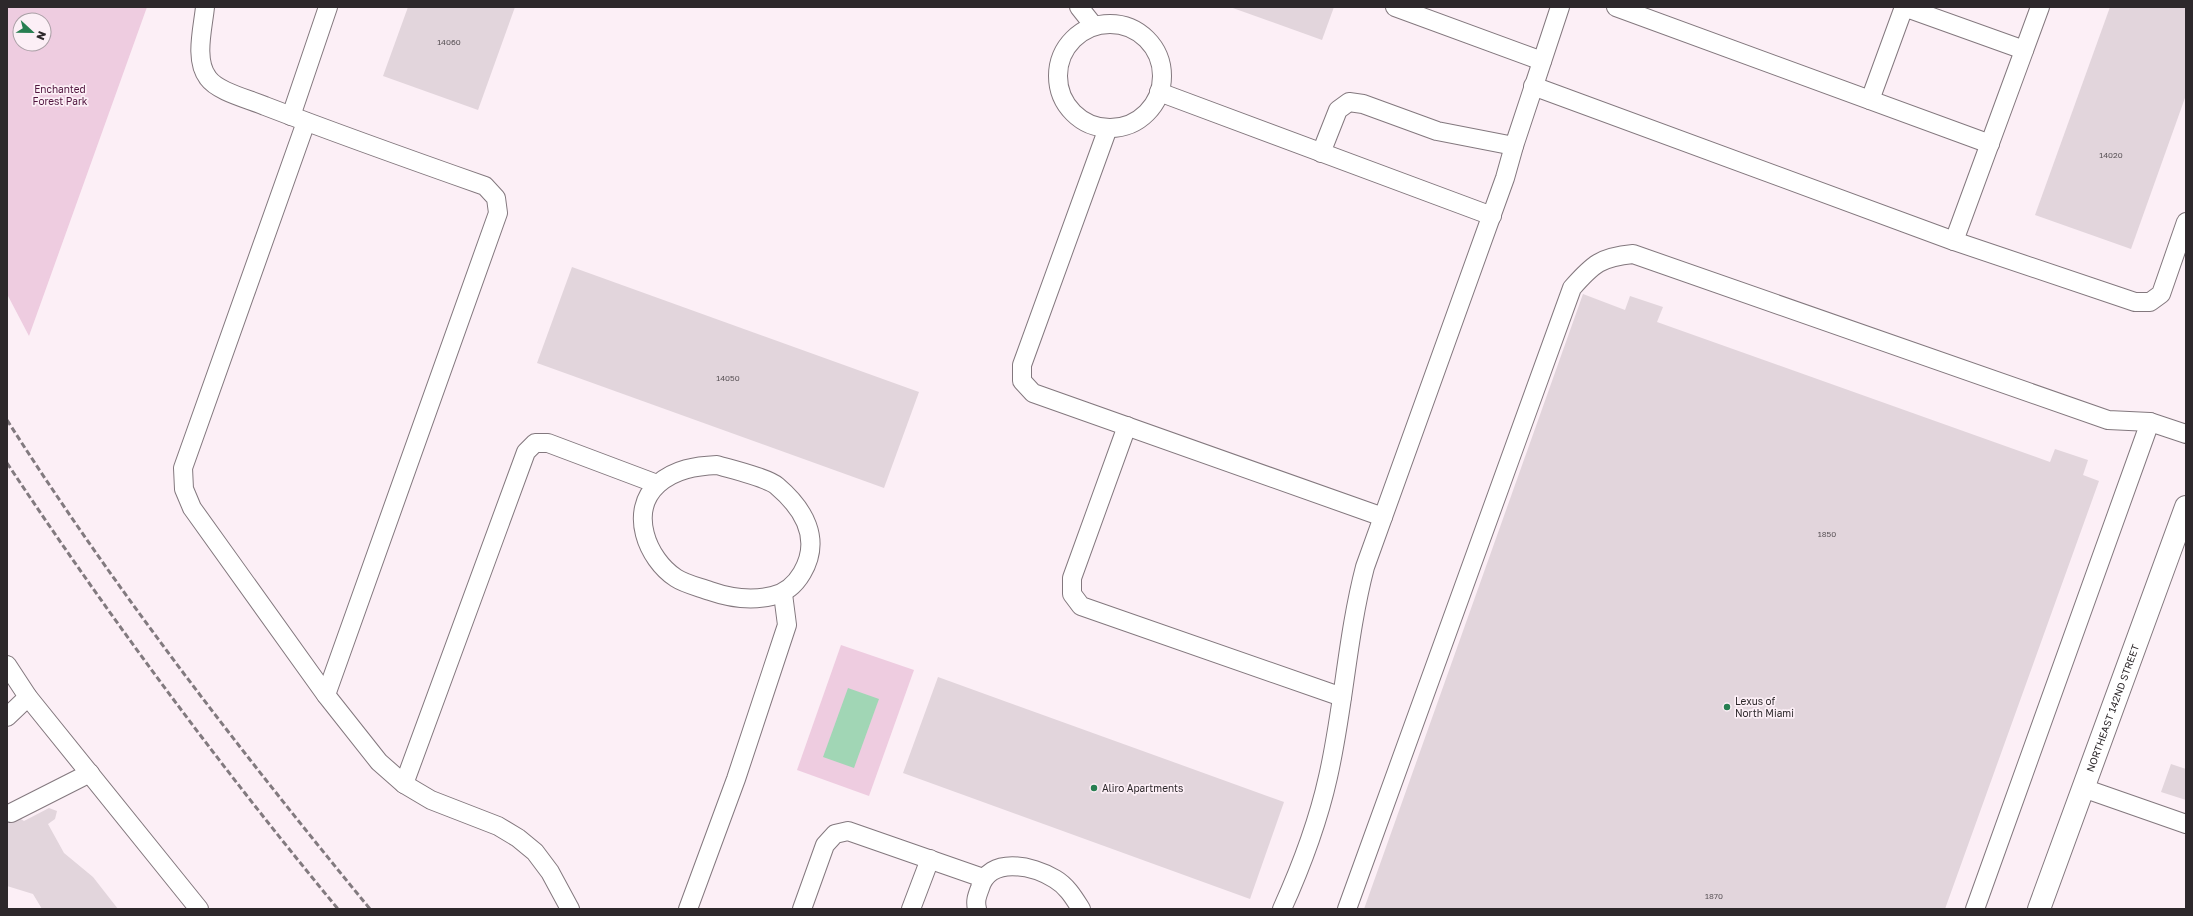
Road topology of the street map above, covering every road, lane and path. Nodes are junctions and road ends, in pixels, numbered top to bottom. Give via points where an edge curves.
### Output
1 (205, 7) edge
2 (328, 7) edge
3 (1079, 7) edge
4 (1395, 7) edge
5 (1560, 7) edge
6 (1616, 7) edge
7 (2040, 7) edge
8 (1094, 26) junction
9 (2024, 50) junction
10 (1542, 61) junction
11 (1533, 86) junction
12 (1159, 92) junction
13 (1870, 100) junction
14 (299, 119) junction
15 (1108, 128) junction
16 (1990, 144) junction
17 (1514, 146) junction
18 (1321, 153) junction
19 (1492, 216) junction
20 (2186, 222) edge
21 (1954, 241) junction
22 (2150, 422) junction
23 (1126, 426) junction
24 (2186, 434) edge
25 (657, 484) junction
26 (2186, 507) edge
27 (1383, 517) junction
28 (783, 594) junction
29 (7, 665) edge
30 (326, 695) junction
31 (28, 697) junction
32 (1342, 697) junction
33 (7, 716) edge
34 (90, 774) junction
35 (404, 784) junction
36 (2083, 788) junction
37 (12, 813) dead end
38 (2186, 824) edge
39 (930, 859) junction
40 (983, 878) junction
41 (199, 909) edge
42 (570, 909) edge
43 (688, 909) edge
44 (802, 909) edge
45 (911, 909) edge
46 (977, 909) edge
47 (1081, 909) edge
48 (1282, 909) edge
49 (1347, 909) edge
50 (1975, 909) edge
51 (2039, 909) edge

1 - 14 lane via 201,47 202,67 208,78 219,87
2 - 14 lane
3 - 8 lane
4 - 10 lane
5 - 10 lane
6 - 13 lane
7 - 9 lane
8 - 12 lane via 1126,26 1141,34 1152,46 1159,60
8 - 15 lane via 1079,34 1068,45 1060,60 1057,76 1060,92 1075,114 1093,126
9 - 13 lane via 1904,7
9 - 16 lane
10 - 11 lane
11 - 17 lane
11 - 21 lane
12 - 15 lane via 1152,106 1139,118 1125,126
12 - 18 lane
13 - 16 lane
14 - 30 lane via 183,468 184,488 192,508
14 - 30 lane via 485,186 496,198 498,213
15 - 23 lane via 1022,365 1022,381 1033,393
16 - 21 lane
17 - 18 lane via 1437,131 1363,104 1349,102 1338,110
17 - 19 lane
18 - 19 lane
19 - 27 lane
20 - 21 lane via 2161,294 2150,302 2135,302
22 - 24 lane
22 - 49 lane via 2108,420 1633,254 1612,256 1589,268 1572,288
22 - 50 lane
23 - 27 lane
23 - 32 lane via 1072,578 1072,594 1081,606
25 - 28 lane via 647,499 643,530 651,551 676,578 719,594 741,598 761,599
25 - 28 lane via 676,472 696,466 717,465 775,485 801,512 810,532 811,548 807,563 797,580
25 - 35 lane via 548,443 535,443 526,452
26 - 36 street, NORTHEAST 142ND STREET
27 - 32 lane via 1365,566 1357,599
28 - 43 lane via 787,625 736,779
29 - 31 lane
30 - 35 lane via 379,762
31 - 33 lane
31 - 34 lane
32 - 48 lane via 1328,777 1309,843
34 - 37 lane
34 - 41 lane
35 - 42 lane via 431,800 498,826 518,838 535,852 550,872
36 - 38 lane
36 - 51 street, NORTHEAST 142ND STREET
39 - 40 lane
39 - 44 lane via 848,831 835,834 825,846
39 - 45 lane
40 - 46 lane via 976,902
40 - 47 lane via 997,868 1019,865 1055,879 1069,891

